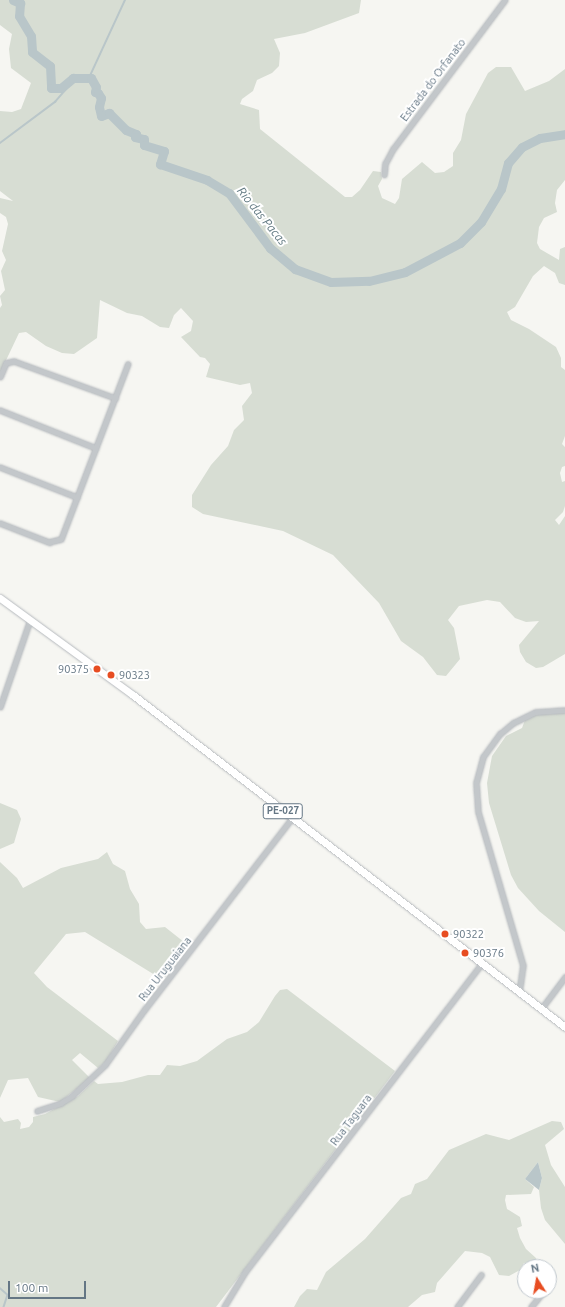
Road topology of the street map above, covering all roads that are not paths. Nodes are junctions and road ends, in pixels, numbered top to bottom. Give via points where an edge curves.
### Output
1 (505, 0) edge
2 (384, 175) dead end
3 (128, 364) dead end
4 (0, 377) edge
5 (115, 398) junction
6 (0, 410) edge
7 (96, 448) junction
8 (0, 467) edge
9 (78, 496) junction
10 (0, 523) edge
11 (0, 598) edge
12 (30, 620) junction
13 (0, 707) edge
14 (565, 710) edge
15 (292, 818) junction
16 (481, 964) junction
17 (565, 977) edge
18 (519, 994) junction
19 (541, 1009) junction
20 (565, 1027) edge
21 (36, 1111) dead end
22 (481, 1276) dead end
23 (538, 1299) edge
24 (224, 1307) edge
25 (457, 1307) edge
26 (531, 1307) edge

1 - 2 street, Estrada do Orfanato via 393,149 385,164
3 - 5 street
4 - 5 street via 6,363 14,361
5 - 7 street
6 - 7 street
7 - 9 street
8 - 9 street
9 - 10 street via 62,538 55,543
11 - 12 main road, PE-027
12 - 13 street
12 - 15 main road, PE-027 via 133,694
14 - 18 street via 536,712 513,723 500,734 483,757 476,783 478,812 523,966
15 - 16 main road, PE-027
15 - 21 street, Rua Uruguaiana via 105,1064 72,1096 49,1108
16 - 18 main road, PE-027
16 - 24 street, Rua Taguara via 234,1287
17 - 19 street
18 - 19 main road, PE-027
19 - 20 main road, PE-027
22 - 25 street
23 - 26 street

